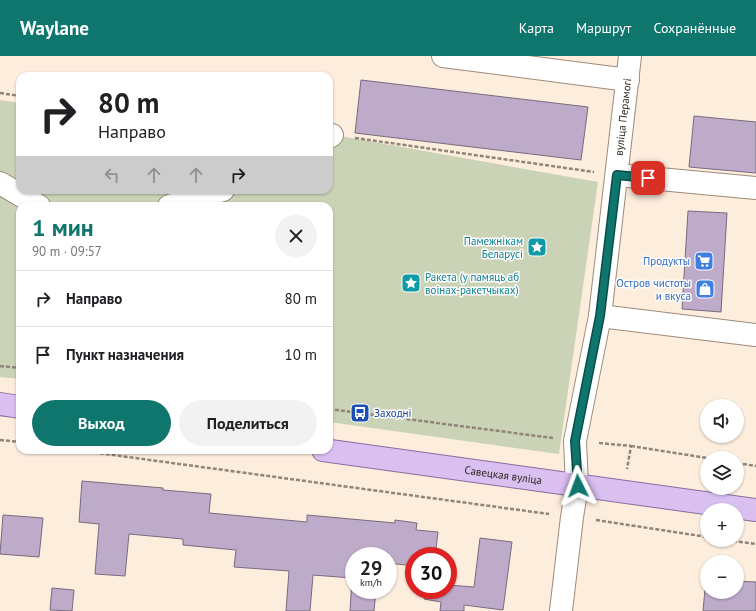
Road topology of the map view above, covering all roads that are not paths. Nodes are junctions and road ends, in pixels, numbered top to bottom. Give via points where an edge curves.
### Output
1 (443, 56) edge
2 (630, 56) edge
3 (628, 80) junction
4 (617, 175) junction
5 (0, 183) edge
6 (756, 188) edge
7 (16, 192) edge
8 (19, 194) edge
9 (210, 194) edge
10 (32, 202) edge
11 (182, 202) edge
12 (600, 316) junction
13 (756, 335) edge
14 (0, 404) edge
15 (16, 406) edge
16 (333, 451) edge
17 (578, 486) junction
18 (756, 510) edge
19 (561, 611) edge

1 - 3 street
2 - 3 street, вуліца Перамогі
3 - 4 street, вуліца Перамогі
4 - 6 street
4 - 12 street, вуліца Перамогі
5 - 7 street
8 - 10 street
9 - 11 street
12 - 13 street
12 - 17 street, вуліца Перамогі via 575,441
14 - 15 main road
16 - 17 main road, Савецкая вуліца
17 - 18 main road, Савецкая вуліца
17 - 19 street, вуліца Перамогі

